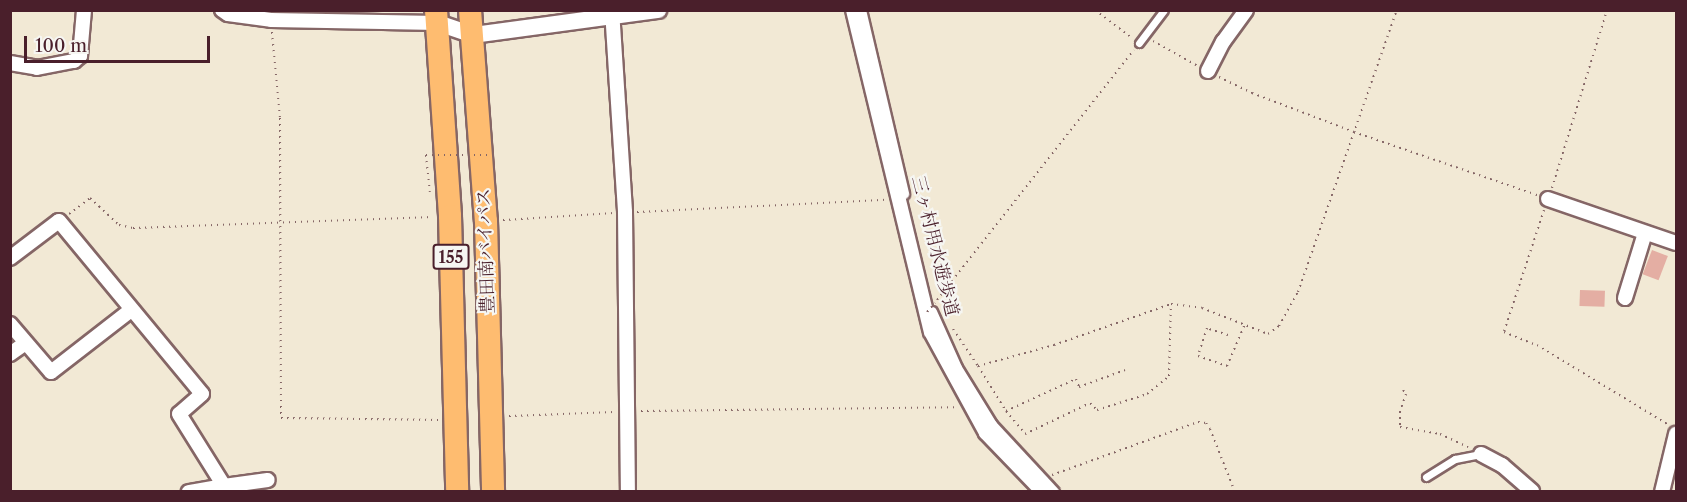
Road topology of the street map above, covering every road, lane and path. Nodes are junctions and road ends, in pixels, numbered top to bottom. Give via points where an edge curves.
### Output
1 (84, 10) edge
2 (222, 10) edge
3 (470, 10) edge
4 (658, 10) edge
5 (853, 10) edge
6 (861, 10) edge
7 (1095, 10) edge
8 (1164, 10) edge
9 (1246, 10) edge
10 (1397, 10) edge
11 (1607, 10) edge
12 (613, 13) edge
13 (271, 20) junction
14 (452, 23) edge
15 (1144, 37) junction
16 (1139, 43) junction
17 (10, 63) edge
18 (1208, 71) junction
19 (1354, 132) junction
20 (487, 155) dead end
21 (430, 192) dead end
22 (1548, 199) junction
23 (898, 200) junction
24 (625, 212) junction
25 (450, 216) junction
26 (59, 221) junction
27 (486, 221) junction
28 (282, 222) junction
29 (1645, 232) junction
30 (1677, 243) edge
31 (10, 258) edge
32 (1625, 298) dead end
33 (935, 303) junction
34 (1171, 304) junction
35 (131, 310) junction
36 (942, 311) dead end
37 (927, 312) dead end
38 (948, 321) dead end
39 (10, 324) edge
40 (1245, 324) junction
41 (1228, 335) dead end
42 (26, 343) junction
43 (10, 354) edge
44 (978, 366) junction
45 (1125, 370) dead end
46 (1403, 390) dead end
47 (972, 407) junction
48 (626, 411) junction
49 (1006, 411) junction
50 (491, 417) junction
51 (455, 421) junction
52 (1677, 432) edge
53 (1481, 454) junction
54 (1426, 477) dead end
55 (268, 480) dead end
56 (1042, 485) edge
57 (225, 489) edge
58 (1532, 491) edge
59 (189, 492) edge
60 (457, 492) edge
61 (493, 492) edge
62 (628, 492) edge
63 (1054, 492) edge
64 (1234, 492) edge
65 (1662, 492) edge

1 - 17 street via 80,56 74,61 37,68
2 - 13 street
3 - 14 highway, 豊田南バイパス / 155
4 - 12 street
5 - 23 street
6 - 56 street, 三ヶ村用水遊歩道 via 935,321 957,368 992,425
7 - 16 path
8 - 15 lane
9 - 18 street
10 - 19 path
11 - 22 path
12 - 14 street
12 - 24 street
13 - 14 street
13 - 28 path via 280,118
14 - 25 highway, 豊田南バイパス via 461,161
14 - 27 highway, 豊田南バイパス / 155
15 - 16 lane
15 - 18 path
16 - 33 path
18 - 19 path via 1252,93
19 - 22 path
19 - 40 path via 1293,301 1279,326 1268,334
20 - 21 path, bridge via 426,155
22 - 29 street
22 - 52 path via 1504,332 1537,345
23 - 24 path
23 - 47 street via 931,332
24 - 27 path
24 - 48 street
25 - 28 path
25 - 51 highway, 豊田南バイパス / 155
26 - 28 path via 90,198 120,225 133,228
26 - 31 street
26 - 35 street
27 - 50 highway, 豊田南バイパス / 155
28 - 51 path via 281,418
29 - 30 street
29 - 32 street
33 - 36 path
33 - 37 path, bridge
34 - 40 path via 1202,308
34 - 44 path via 1054,345
34 - 49 path via 1169,376 1147,393 1097,411 1090,403 1025,434
35 - 42 street via 51,372
35 - 57 street via 202,394 179,414
38 - 44 path
39 - 42 street
40 - 41 path via 1227,366 1198,356 1208,328
42 - 43 street
44 - 49 path
45 - 49 path via 1079,387 1076,379
46 - 53 path via 1406,393 1400,427 1440,434
47 - 48 path
47 - 56 street via 986,433
48 - 50 path
48 - 62 street
50 - 61 highway, 豊田南バイパス / 155
51 - 60 highway, 豊田南バイパス / 155
52 - 65 street
53 - 54 lane via 1455,459
53 - 58 street via 1502,465
55 - 57 street
56 - 63 street, 三ヶ村用水遊歩道
56 - 64 path via 1198,422 1206,423 1210,429
57 - 59 street

